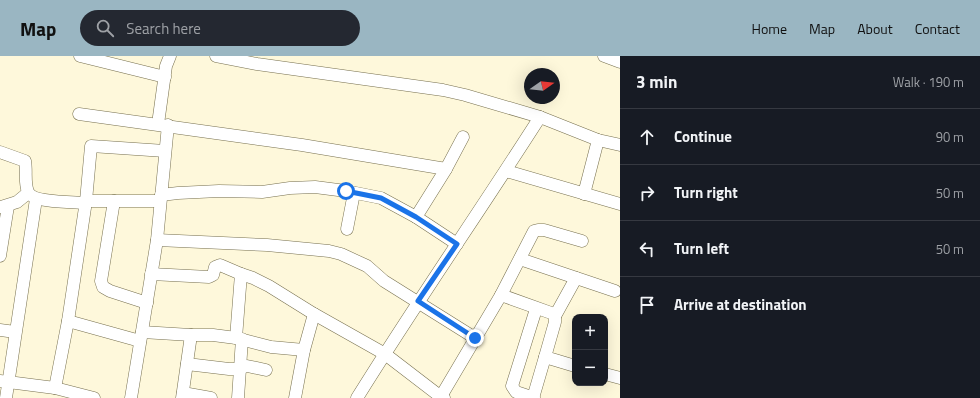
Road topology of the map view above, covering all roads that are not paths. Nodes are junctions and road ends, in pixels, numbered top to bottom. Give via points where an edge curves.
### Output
1 (80, 56) edge
2 (170, 56) edge
3 (216, 56) edge
4 (604, 56) edge
5 (257, 60) edge
6 (620, 62) edge
7 (165, 77) junction
8 (79, 114) dead end
9 (540, 117) junction
10 (163, 125) junction
11 (463, 137) dead end
12 (598, 140) junction
13 (620, 145) edge
14 (165, 151) junction
15 (0, 152) edge
16 (446, 169) junction
17 (506, 171) junction
18 (354, 193) junction
19 (584, 194) junction
20 (32, 196) junction
21 (161, 198) junction
22 (114, 201) junction
23 (86, 202) junction
24 (620, 204) edge
25 (4, 207) edge
26 (416, 217) junction
27 (347, 229) dead end
28 (157, 240) junction
29 (582, 241) dead end
30 (457, 244) junction
31 (0, 256) edge
32 (520, 259) junction
33 (151, 274) junction
34 (241, 274) junction
35 (576, 278) junction
36 (615, 291) dead end
37 (501, 295) junction
38 (418, 301) junction
39 (146, 303) junction
40 (536, 309) junction
41 (314, 314) junction
42 (555, 316) junction
43 (68, 321) junction
44 (0, 330) edge
45 (15, 332) junction
46 (190, 335) junction
47 (141, 337) junction
48 (475, 338) junction
49 (239, 339) junction
50 (304, 350) junction
51 (385, 354) junction
52 (545, 358) junction
53 (187, 364) junction
54 (572, 365) edge
55 (240, 368) junction
56 (266, 370) dead end
57 (608, 375) edge
58 (620, 378) edge
59 (4, 382) edge
60 (56, 388) junction
61 (182, 395) edge
62 (6, 398) edge
63 (94, 398) edge
64 (131, 398) edge
65 (210, 398) edge
66 (238, 398) edge
67 (294, 398) edge
68 (357, 398) edge
69 (442, 398) edge
70 (534, 398) edge

1 - 7 street
2 - 7 street
3 - 5 street
4 - 6 street
5 - 9 street via 443,90
7 - 10 street
8 - 10 street
9 - 12 street
9 - 17 street
10 - 14 street
10 - 16 street
11 - 16 street
12 - 13 street
12 - 19 street
14 - 21 street
14 - 23 street via 91,146
15 - 20 street via 25,160 26,183
16 - 26 street
17 - 19 street
17 - 30 street
18 - 21 street via 315,187 262,192 178,193
18 - 26 street via 381,198
18 - 27 street
19 - 24 street
20 - 23 street
20 - 25 street
20 - 45 street
21 - 22 street
21 - 28 street
22 - 23 street
22 - 39 street via 101,281 103,287 110,291
23 - 43 street
25 - 31 street
26 - 30 street
28 - 33 street
28 - 38 street via 329,251 367,266 384,281
29 - 32 street via 536,230
30 - 38 street
32 - 35 street
32 - 37 street
33 - 34 street via 209,277 213,275 215,267 220,265
33 - 39 street
34 - 41 street via 269,286
34 - 49 street
35 - 36 street
35 - 42 street
37 - 40 street
37 - 48 street
38 - 48 street
38 - 51 street
39 - 47 street
40 - 42 street
40 - 70 street via 512,386 516,392
41 - 50 street
41 - 51 street
42 - 52 street
43 - 47 street
43 - 60 street
44 - 45 street
45 - 59 street
46 - 47 street
46 - 49 street
46 - 53 street
47 - 64 street
48 - 69 street
49 - 50 street via 271,347
49 - 55 street
50 - 67 street
51 - 68 street
51 - 69 street
52 - 54 street
52 - 70 street
53 - 55 street
53 - 61 street
55 - 56 street via 247,366
55 - 66 street
57 - 58 street
59 - 60 street
59 - 62 street
60 - 63 street
61 - 65 street

